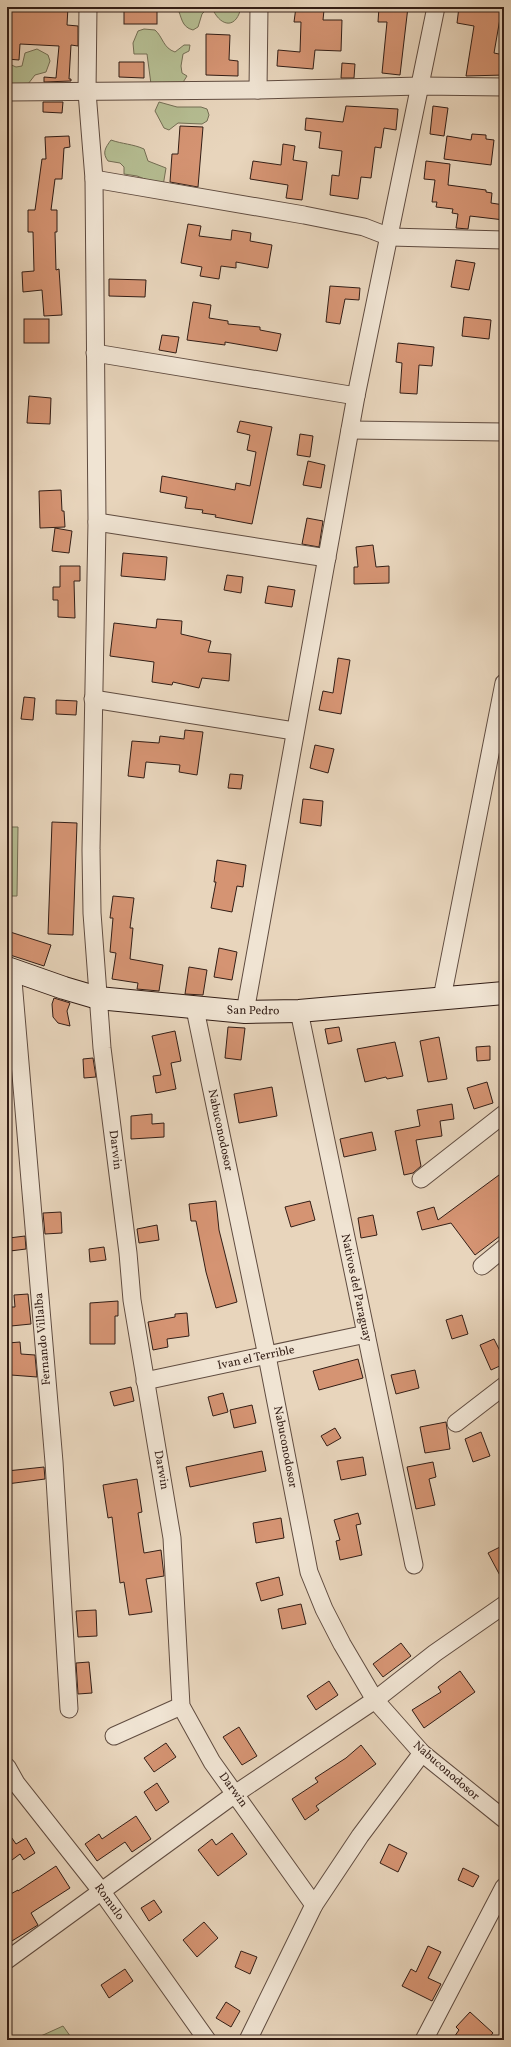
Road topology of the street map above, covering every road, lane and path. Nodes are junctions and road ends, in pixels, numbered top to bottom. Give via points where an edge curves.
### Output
1 (88, 7) edge
2 (259, 7) edge
3 (436, 7) edge
4 (421, 86) junction
5 (504, 87) edge
6 (258, 90) junction
7 (7, 92) edge
8 (88, 92) junction
9 (94, 179) junction
10 (390, 237) junction
11 (504, 240) edge
12 (95, 353) junction
13 (356, 396) junction
14 (350, 430) junction
15 (504, 432) edge
16 (97, 522) junction
17 (327, 558) junction
18 (504, 683) edge
19 (93, 699) junction
20 (294, 731) junction
21 (497, 754) edge
22 (10, 968) edge
23 (504, 993) edge
24 (98, 998) junction
25 (442, 998) junction
26 (195, 1009) junction
27 (299, 1011) junction
28 (244, 1012) junction
29 (504, 1114) edge
30 (421, 1178) dead end
31 (504, 1248) edge
32 (482, 1266) dead end
33 (366, 1334) junction
34 (267, 1356) junction
35 (145, 1381) junction
36 (504, 1386) edge
37 (456, 1423) dead end
38 (414, 1565) dead end
39 (504, 1605) edge
40 (375, 1700) junction
41 (181, 1706) junction
42 (69, 1709) dead end
43 (114, 1736) dead end
44 (422, 1753) junction
45 (7, 1767) edge
46 (235, 1794) junction
47 (504, 1819) edge
48 (504, 1887) edge
49 (102, 1892) junction
50 (314, 1905) junction
51 (7, 1960) edge
52 (207, 2040) edge
53 (248, 2040) edge
54 (424, 2040) edge

1 - 8 street, Darwin
2 - 6 street
3 - 4 street
4 - 5 street
4 - 6 street
4 - 10 street
6 - 8 street
7 - 8 street
8 - 9 street, Darwin
9 - 10 street via 304,215 364,227
9 - 12 street, Darwin
10 - 11 street
10 - 13 street
12 - 13 street
12 - 16 street, Darwin
13 - 14 street
14 - 15 street
14 - 17 street
16 - 17 street
16 - 19 street, Darwin
17 - 20 street
18 - 21 street
19 - 20 street
19 - 24 street, Darwin via 90,850
20 - 28 street
21 - 25 street
22 - 24 main road, San Pedro
22 - 42 street, Fernando Villalba via 54,1462
23 - 25 main road, San Pedro
24 - 26 main road, San Pedro
24 - 35 street, Darwin via 132,1300
25 - 27 main road, San Pedro
26 - 28 main road, San Pedro
26 - 34 street, Nabuconodosor
27 - 28 main road, San Pedro
27 - 33 street, Nativos del Paraguay
29 - 30 street
31 - 32 street
33 - 34 street, Ivan el Terrible
33 - 38 street, Nativos del Paraguay
34 - 35 street, Ivan el Terrible
34 - 40 street, Nabuconodosor via 309,1572 324,1610
35 - 41 street, Darwin via 172,1538
36 - 37 street
39 - 40 street via 435,1653
40 - 44 street, Nabuconodosor
40 - 46 street
41 - 43 street
41 - 46 street, Darwin via 212,1762
44 - 47 street, Nabuconodosor
44 - 50 street via 360,1836
45 - 49 street, Romulo via 16,1783
46 - 49 street
46 - 50 street, Darwin
48 - 54 street
49 - 51 street
49 - 52 street, Romulo
50 - 53 street

